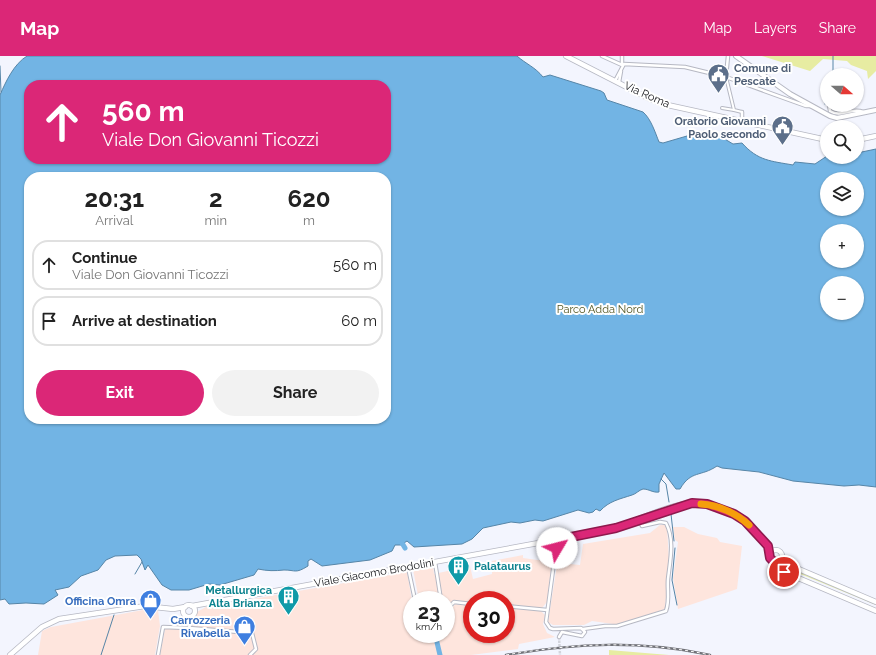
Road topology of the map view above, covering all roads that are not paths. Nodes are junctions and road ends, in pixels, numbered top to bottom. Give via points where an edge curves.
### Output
1 (566, 56) edge
2 (602, 56) edge
3 (622, 56) edge
4 (728, 56) edge
5 (736, 56) edge
6 (622, 66) junction
7 (726, 77) junction
8 (617, 82) junction
9 (811, 106) junction
10 (722, 108) dead end
11 (734, 110) junction
12 (876, 110) edge
13 (742, 112) joint
14 (832, 112) edge
15 (852, 112) edge
16 (863, 113) joint
17 (742, 122) junction
18 (876, 136) edge
19 (820, 139) edge
20 (864, 139) edge
21 (639, 520) junction
22 (560, 535) junction
23 (550, 537) junction
24 (571, 537) junction
25 (544, 542) junction
26 (560, 544) junction
27 (552, 545) junction
28 (768, 546) junction
29 (777, 550) junction
30 (555, 555) junction
31 (770, 555) junction
32 (782, 558) junction
33 (435, 562) junction
34 (776, 562) junction
35 (408, 567) junction
36 (412, 591) edge
37 (440, 591) edge
38 (876, 602) edge
39 (203, 604) junction
40 (192, 606) junction
41 (184, 607) junction
42 (515, 607) edge
43 (173, 608) junction
44 (547, 610) junction
45 (876, 611) edge
46 (190, 615) junction
47 (190, 622) junction
48 (189, 628) junction
49 (583, 629) junction
50 (558, 637) dead end
51 (10, 655) edge
52 (158, 655) edge
53 (250, 655) edge

1 - 8 main road, Via Roma
2 - 6 street
3 - 6 street
4 - 7 street
5 - 9 main road
6 - 7 street via 626,64 685,67
6 - 8 street
7 - 9 street
7 - 11 street
8 - 17 main road, Via Roma via 663,104
9 - 16 main road via 837,118
10 - 11 street
11 - 13 street
12 - 16 main road
13 - 17 street
14 - 15 street
17 - 19 main road, Via Roma
18 - 20 main road
21 - 24 main road via 616,528
21 - 28 main road via 692,503 707,504 745,521
21 - 49 street via 642,526 660,522 666,523 669,529 669,603 666,611 617,626
22 - 23 main road via 556,533
22 - 24 main road
22 - 26 main road
23 - 25 main road, Viale Giacomo Brodolini
23 - 27 main road
24 - 26 main road
25 - 27 main road, Viale Giacomo Brodolini
25 - 33 main road, Viale Giacomo Brodolini
26 - 27 main road
26 - 30 street
27 - 30 street
28 - 29 main road
28 - 31 main road
29 - 31 main road
29 - 32 main road via 782,554
30 - 44 street
31 - 34 main road via 771,560
32 - 34 main road
32 - 38 main road via 787,564
33 - 35 main road, Viale Giacomo Brodolini
33 - 37 street
34 - 45 main road via 784,572
35 - 36 street
35 - 39 main road, Viale Giacomo Brodolini
39 - 40 main road, Viale Giacomo Brodolini
39 - 46 main road
40 - 41 main road, Viale Giacomo Brodolini
40 - 46 main road
41 - 43 main road, Viale Giacomo Brodolini
41 - 46 main road
42 - 44 street
43 - 46 main road
43 - 51 main road, Viale Giacomo Brodolini via 145,606 59,619 42,627
44 - 49 street via 547,625 553,629
46 - 47 street
46 - 47 street
47 - 48 street
48 - 52 street via 163,627
48 - 53 street via 250,632 254,635 256,649
49 - 50 street via 585,632 582,636 562,632

